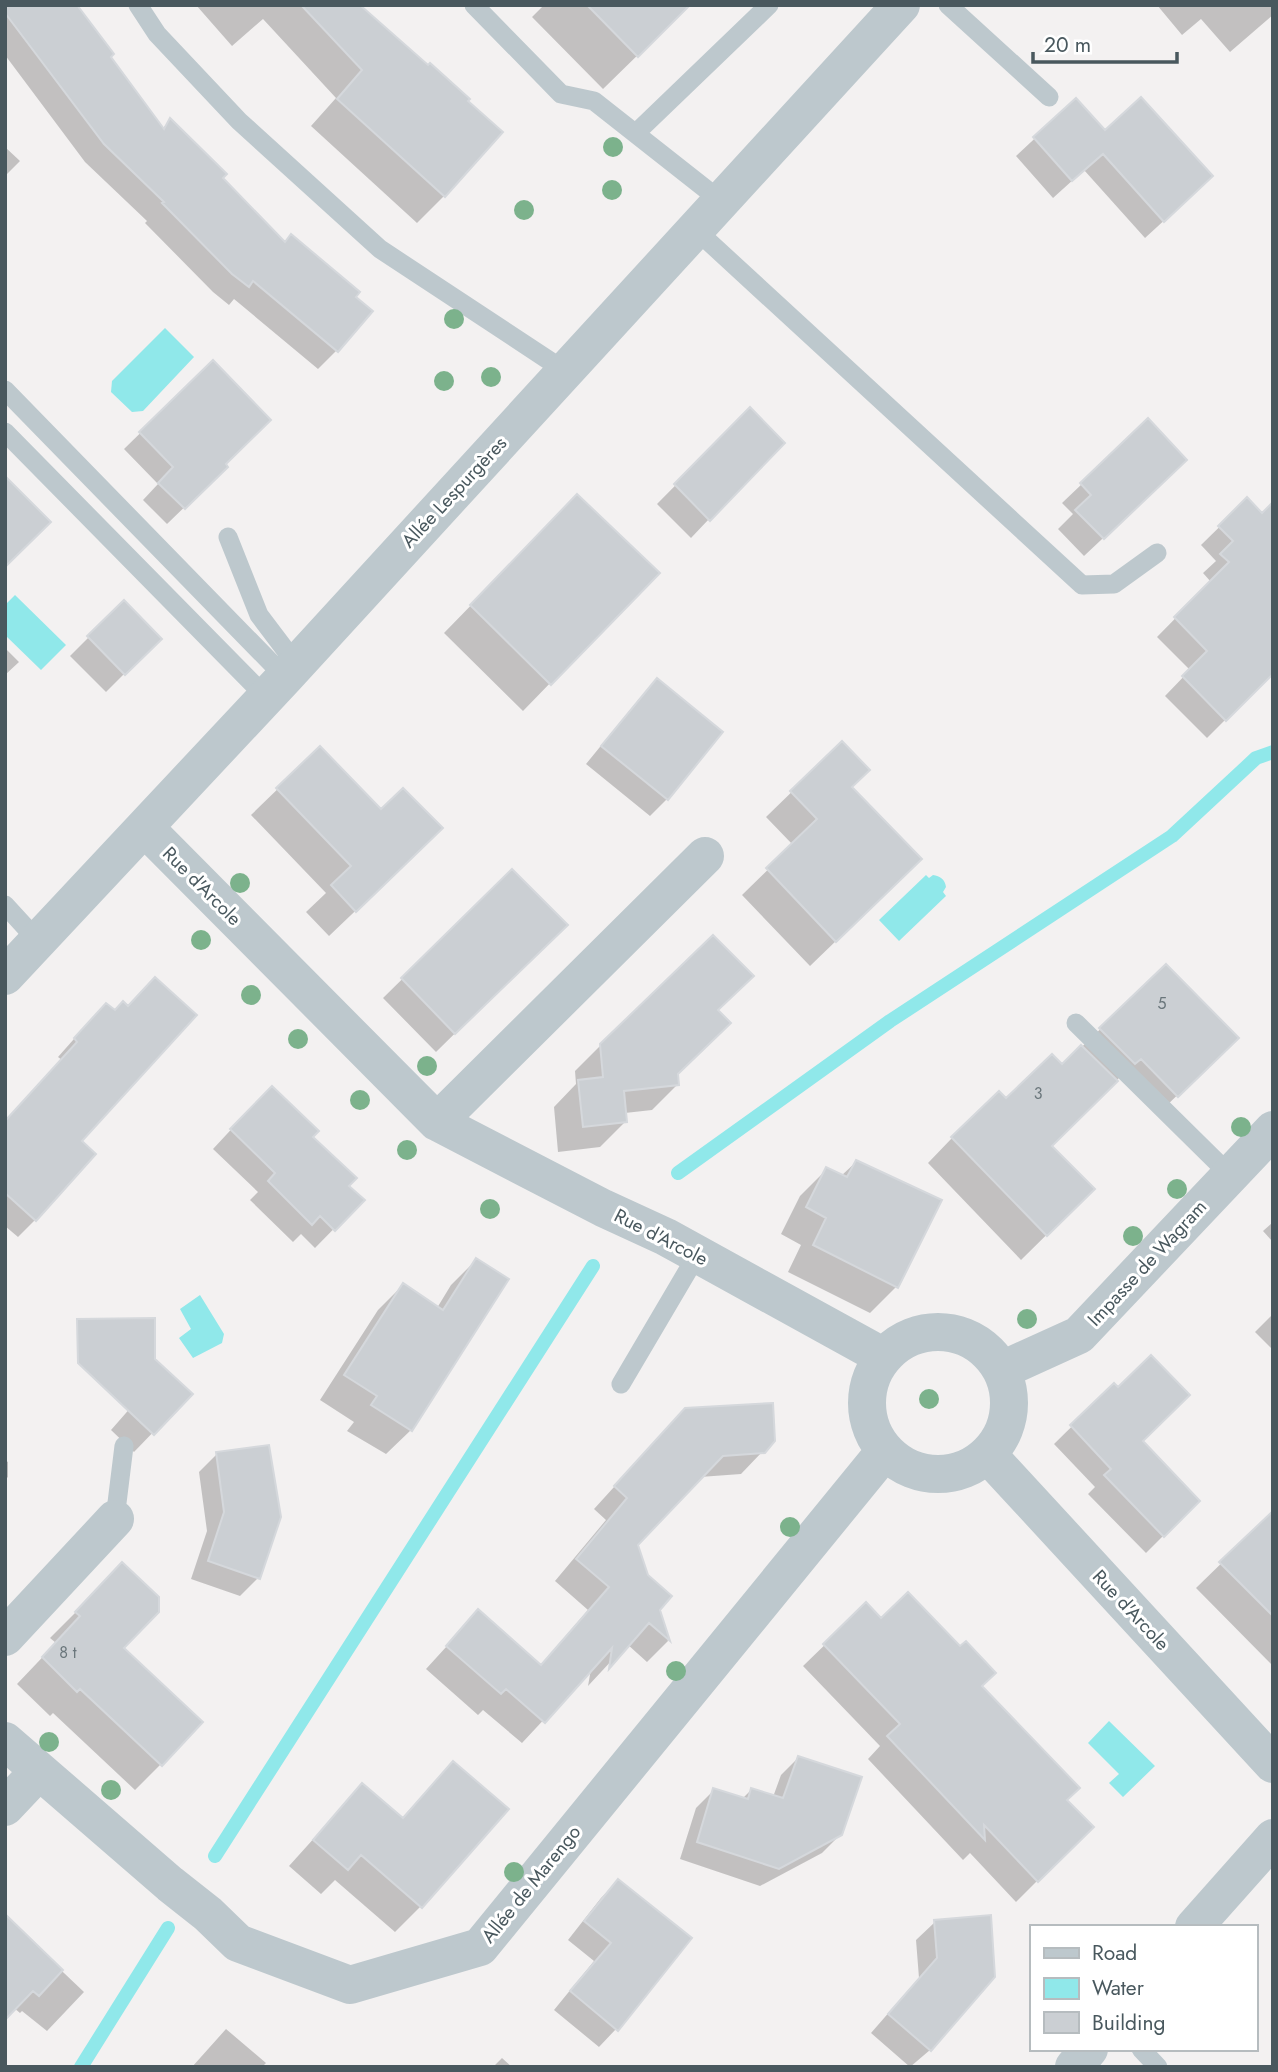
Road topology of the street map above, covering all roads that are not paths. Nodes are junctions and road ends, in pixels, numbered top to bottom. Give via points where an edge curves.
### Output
1 (138, 5) edge
2 (474, 5) edge
3 (769, 5) edge
4 (901, 5) edge
5 (948, 5) edge
6 (1049, 97) dead end
7 (637, 132) junction
8 (721, 201) junction
9 (695, 229) junction
10 (565, 371) junction
11 (5, 390) edge
12 (5, 432) edge
13 (228, 537) dead end
14 (1157, 553) dead end
15 (282, 680) junction
16 (145, 828) junction
17 (705, 856) dead end
18 (5, 905) edge
19 (16, 960) edge
20 (1076, 1023) dead end
21 (437, 1122) junction
22 (1273, 1130) edge
23 (1230, 1175) junction
24 (681, 1246) junction
25 (884, 1357) junction
26 (1002, 1370) junction
27 (621, 1384) dead end
28 (124, 1446) dead end
29 (885, 1451) junction
30 (989, 1456) junction
31 (116, 1519) joint
32 (5, 1637) edge
33 (5, 1741) edge
34 (1273, 1764) edge
35 (39, 1770) junction
36 (5, 1807) edge
37 (1273, 1838) edge
38 (1196, 1925) edge
39 (1087, 2051) edge
40 (1143, 2051) edge
41 (1074, 2067) edge
42 (1158, 2067) edge

1 - 10 lane via 157,34 239,121 380,249
2 - 7 lane via 561,94 594,101
3 - 7 lane
4 - 8 street, Allée Lespurgères
5 - 6 lane
7 - 8 lane
8 - 9 street, Allée Lespurgères
9 - 10 street, Allée Lespurgères
9 - 14 lane via 1082,585 1114,584
10 - 15 street, Allée Lespurgères
11 - 15 lane
12 - 15 lane
13 - 15 lane
15 - 16 street, Allée Lespurgères
16 - 19 street, Allée Lespurgères
16 - 21 street, Rue d'Arcole
17 - 21 street
18 - 19 lane
20 - 23 lane
21 - 24 street, Rue d'Arcole
22 - 23 street, Impasse de Wagram
23 - 26 street, Impasse de Wagram via 1079,1335
24 - 25 street, Rue d'Arcole
24 - 27 lane
25 - 26 street via 906,1338 936,1331 968,1337 994,1355
25 - 29 street via 869,1385 868,1416
26 - 30 street via 1010,1417
28 - 31 lane
29 - 30 street via 916,1472 948,1475
29 - 35 street, Allée de Marengo via 480,1947 350,1985 238,1944
30 - 34 street, Rue d'Arcole
31 - 32 street
33 - 35 street, Allée de Marengo
35 - 36 street
37 - 38 street
39 - 41 street
40 - 42 lane

